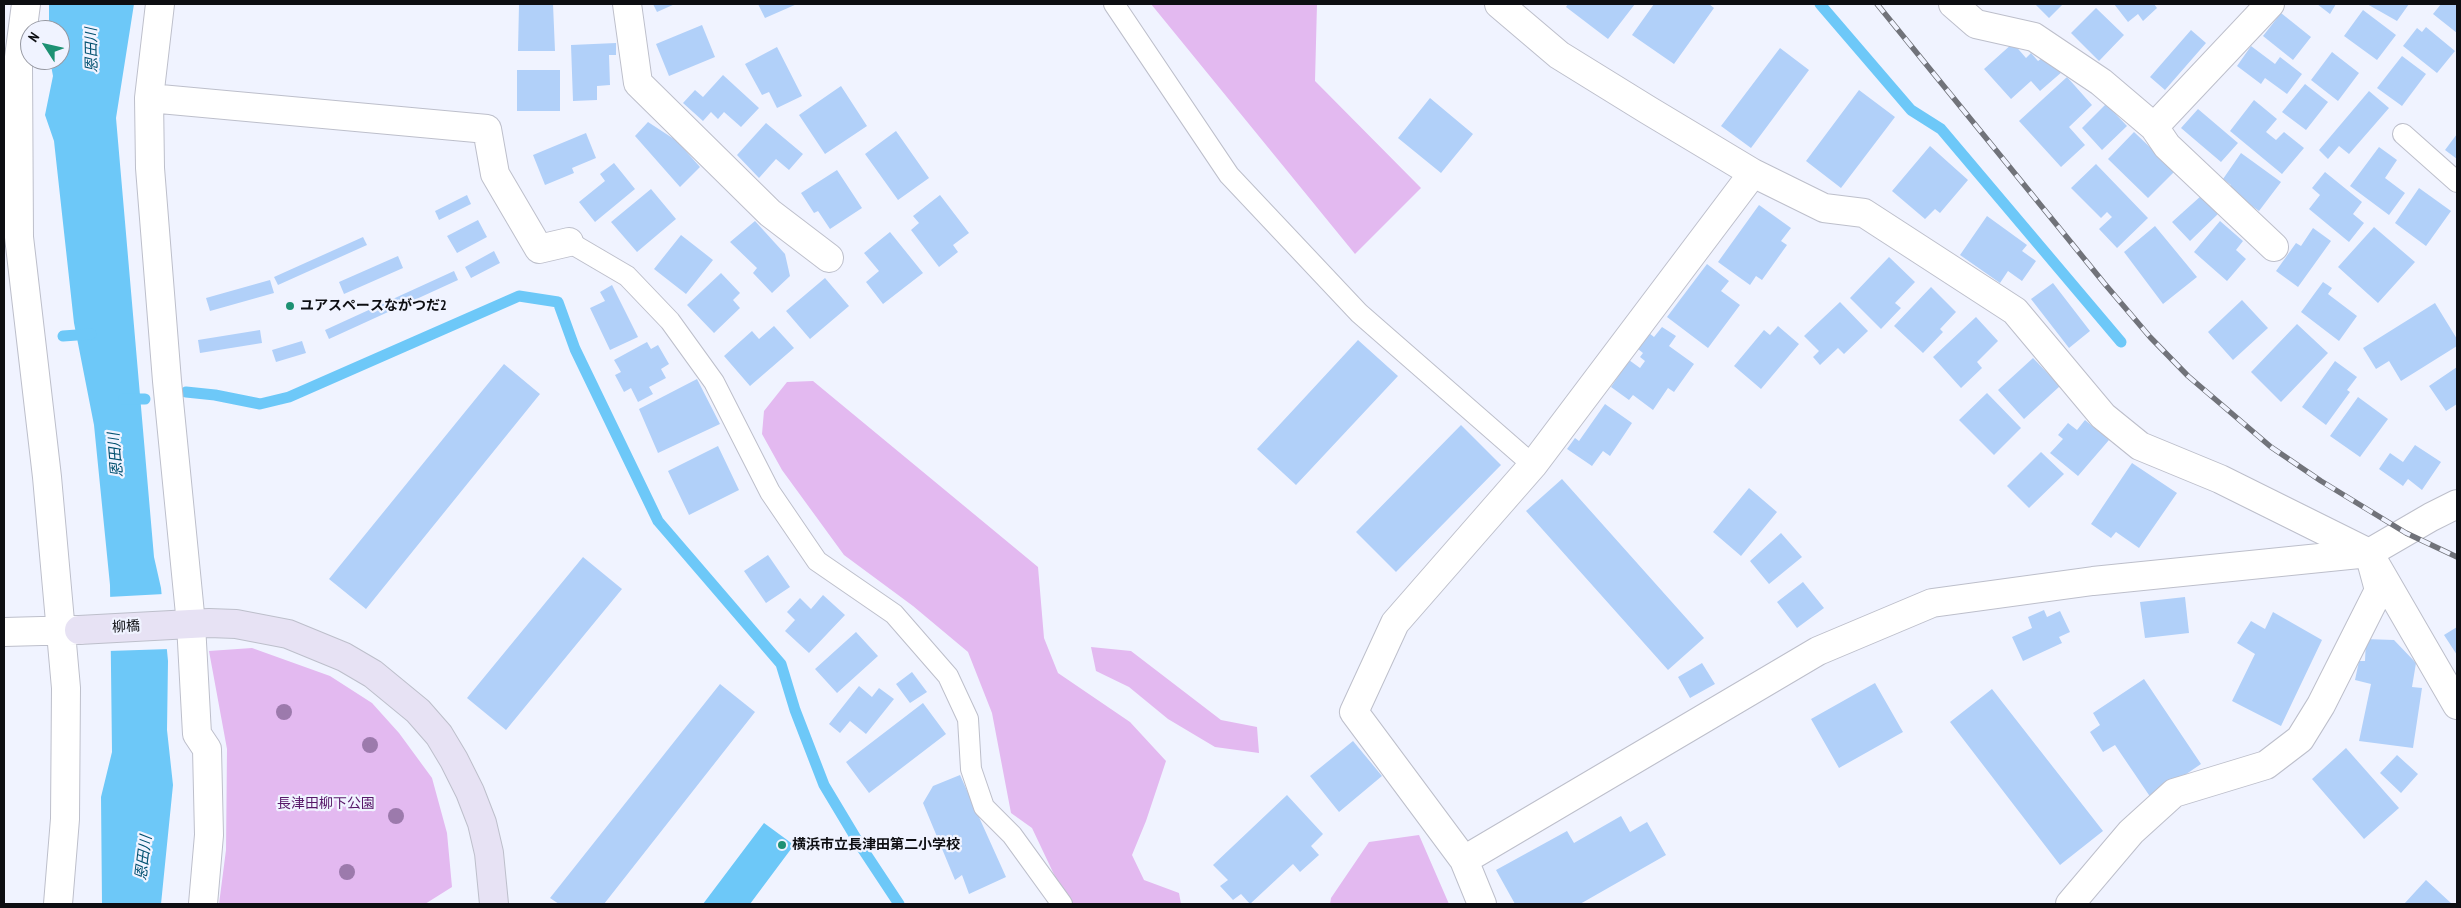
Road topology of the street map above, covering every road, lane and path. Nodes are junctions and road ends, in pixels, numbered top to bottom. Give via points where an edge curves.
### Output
1 (26, 4) edge
2 (160, 4) edge
3 (627, 4) edge
4 (1114, 4) edge
5 (1500, 4) edge
6 (1953, 4) edge
7 (2270, 4) edge
8 (11, 65) edge
9 (149, 98) junction
10 (2154, 127) junction
11 (2403, 134) dead end
12 (1753, 173) junction
13 (2457, 182) edge
14 (569, 242) joint
15 (2274, 247) dead end
16 (829, 258) dead end
17 (1533, 465) junction
18 (2457, 504) edge
19 (2369, 553) junction
20 (182, 625) junction
21 (70, 630) junction
22 (4, 632) edge
23 (2457, 705) edge
24 (1464, 860) junction
25 (58, 904) edge
26 (202, 904) edge
27 (494, 904) edge
28 (1062, 904) edge
29 (1482, 904) edge
30 (2070, 904) edge

1 - 8 street
2 - 9 street
3 - 16 street via 638,83 770,213
4 - 17 lane via 1229,175 1359,313
5 - 12 street via 1559,55
6 - 10 street via 1976,24 2034,37 2101,82
7 - 10 street
8 - 21 street via 19,236
9 - 14 street via 487,129 495,174 539,249
9 - 20 street via 150,168
10 - 15 street via 2168,146
11 - 13 lane
12 - 17 street
12 - 19 street via 1824,208 1864,213 2015,311 2103,416 2140,446 2220,479
14 - 28 lane via 627,276 670,321 714,382 770,492 817,561 894,614 948,676 968,719 971,769 984,807 1012,834
17 - 24 street via 1395,623 1354,712
18 - 19 street
19 - 23 street
19 - 24 street via 2092,581 1932,603 1818,651
19 - 30 street via 2378,590 2321,705 2300,739 2266,765 2174,793 2131,832
20 - 21 street, 柳橋
20 - 26 street via 197,734 208,749 209,835
20 - 27 street, 柳橋 via 236,624 288,634 344,656 406,699 439,735 470,792 489,853
21 - 22 street
21 - 25 street via 65,819
24 - 29 street

